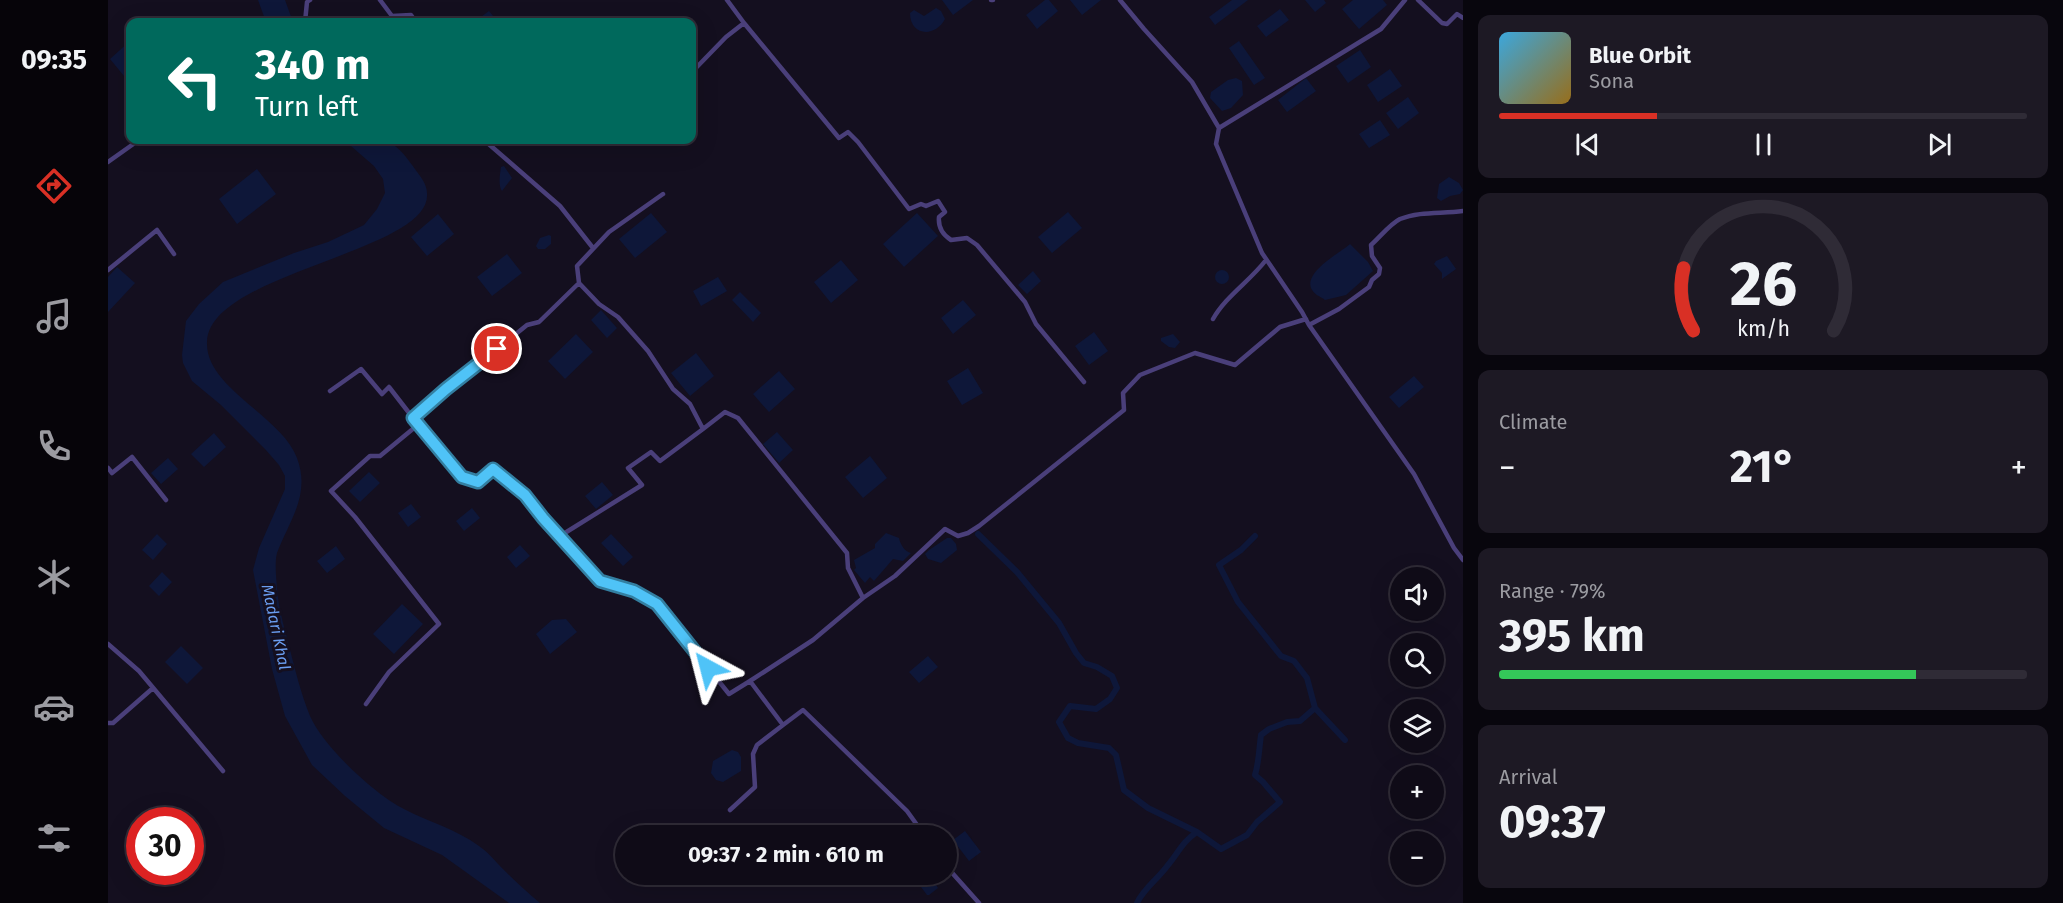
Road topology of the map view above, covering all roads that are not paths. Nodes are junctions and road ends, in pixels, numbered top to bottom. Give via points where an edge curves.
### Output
1 (310, 0) edge
2 (380, 0) edge
3 (727, 0) edge
4 (1120, 0) edge
5 (1405, 0) edge
6 (1418, 0) edge
7 (305, 18) edge
8 (413, 18) edge
9 (1463, 18) edge
10 (744, 23) junction
11 (696, 68) edge
12 (1219, 128) junction
13 (133, 144) edge
14 (489, 144) edge
15 (108, 162) edge
16 (663, 194) dead end
17 (1463, 211) edge
18 (593, 248) junction
19 (174, 254) dead end
20 (1266, 260) junction
21 (108, 270) edge
22 (579, 283) junction
23 (1213, 319) dead end
24 (1305, 319) junction
25 (1309, 325) junction
26 (1084, 382) dead end
27 (330, 391) dead end
28 (413, 418) junction
29 (703, 429) junction
30 (108, 468) edge
31 (166, 500) dead end
32 (560, 536) junction
33 (1463, 560) edge
34 (863, 598) junction
35 (108, 644) edge
36 (750, 681) junction
37 (153, 688) junction
38 (366, 704) dead end
39 (108, 723) edge
40 (783, 725) junction
41 (223, 771) dead end
42 (730, 810) dead end
43 (917, 825) edge
44 (957, 878) edge
45 (979, 903) edge

1 - 7 street
2 - 8 street via 392,16
3 - 10 street
4 - 12 street via 1192,82
5 - 12 street via 1381,29
6 - 9 street via 1442,23 1447,24 1457,14
10 - 11 street
10 - 26 street via 838,138 848,132 858,142 909,209 938,201 945,212 939,217 942,232 951,240 967,238 977,245
12 - 20 street via 1216,144
13 - 15 street
14 - 18 street via 560,206
16 - 18 street
17 - 25 street via 1430,212 1399,220 1371,245 1372,256 1380,268 1369,287
18 - 22 street via 577,266
19 - 21 street via 157,230
20 - 23 street
20 - 24 street
22 - 28 street via 539,322 527,325
22 - 29 street via 618,317 648,351 673,389 690,404
24 - 25 street
24 - 34 street via 1280,327 1235,365 1195,353 1140,375 1123,393 1124,410 1062,461 968,533 958,536 945,529 895,576
25 - 33 street via 1414,474
27 - 28 street via 361,369 382,394 389,387
28 - 32 street via 462,477 478,482 493,469 525,495
28 - 38 street via 414,428 380,456 370,456 331,491 356,517 439,624 389,672
29 - 32 street via 660,461 651,452 628,468 642,485
29 - 34 street via 725,412 738,418 847,553 848,568
30 - 31 street via 112,473 132,457
32 - 36 street via 600,581 634,591 657,604 729,694
34 - 36 street via 813,640
35 - 37 street via 140,671
36 - 40 street
37 - 39 street
37 - 41 street
40 - 42 street via 757,745 753,754 755,787
40 - 43 street via 803,710
44 - 45 street

